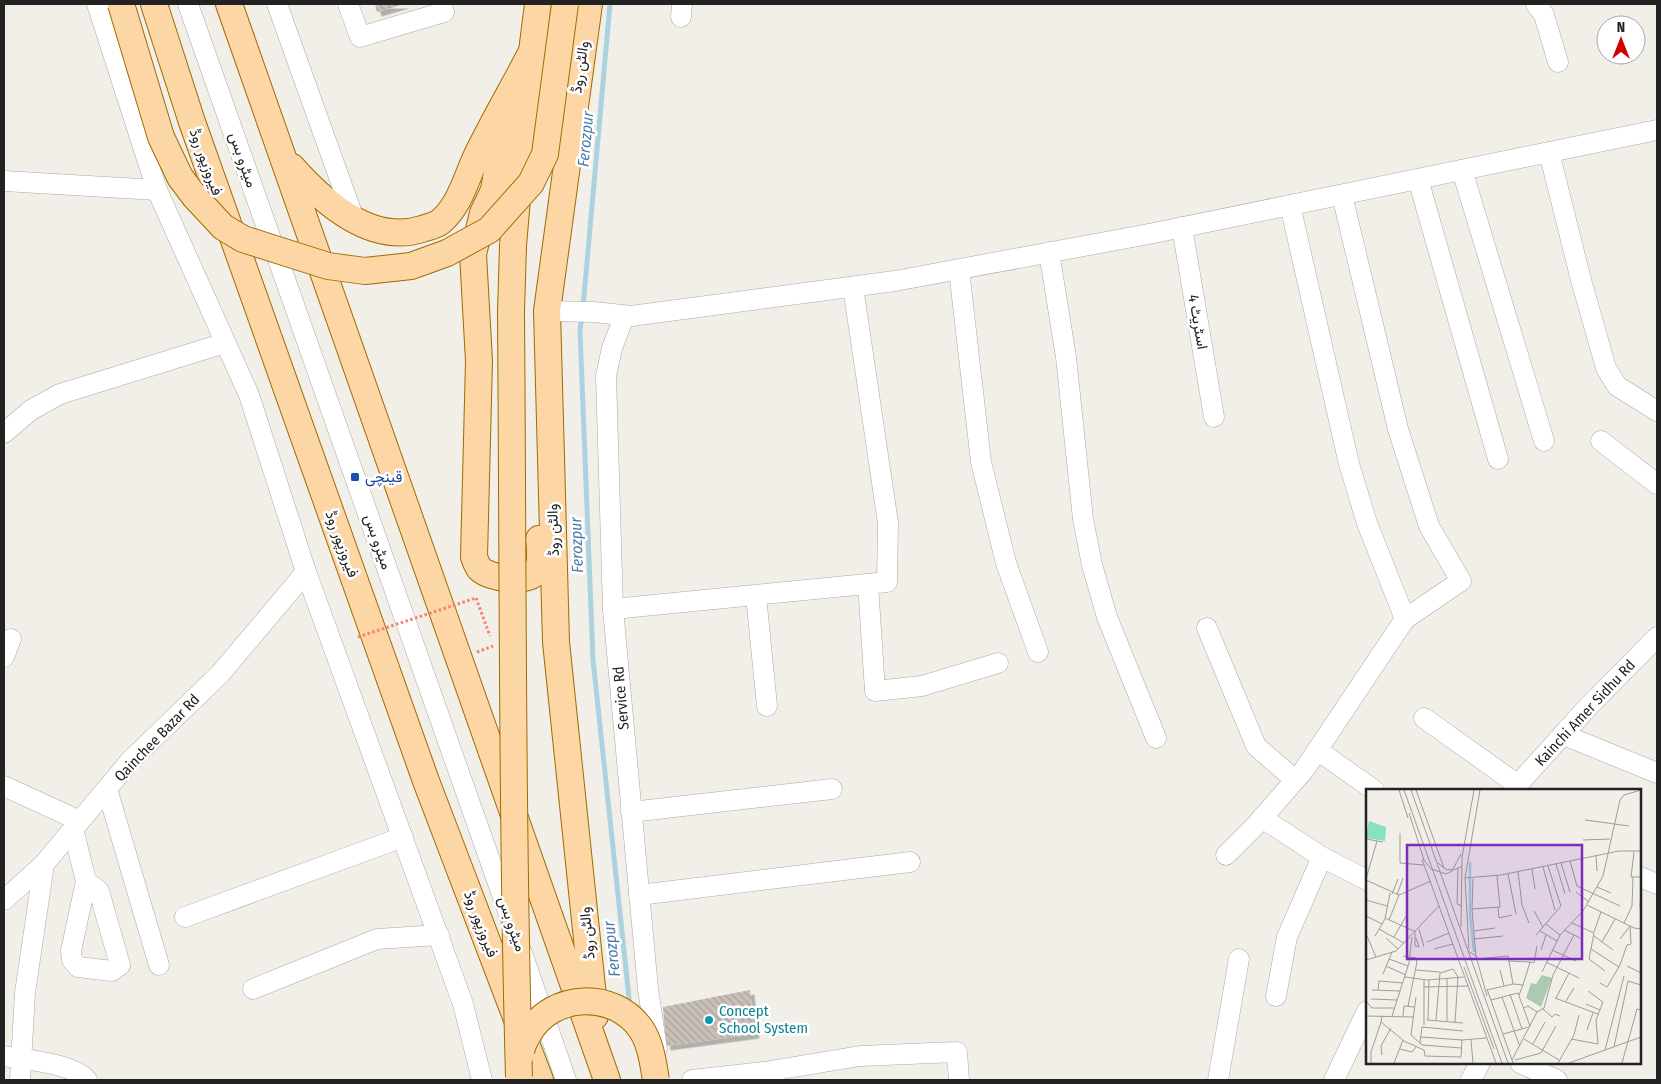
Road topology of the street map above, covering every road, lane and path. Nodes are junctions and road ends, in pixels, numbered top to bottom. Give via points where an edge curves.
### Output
1 (97, 4) edge
2 (121, 4) edge
3 (154, 4) edge
4 (188, 4) edge
5 (229, 4) edge
6 (277, 4) edge
7 (348, 4) edge
8 (538, 4) edge
9 (565, 4) edge
10 (588, 4) edge
11 (1536, 4) edge
12 (444, 12) dead end
13 (530, 55) junction
14 (1558, 62) dead end
15 (504, 104) junction
16 (1657, 130) edge
17 (1549, 152) junction
18 (284, 160) junction
19 (1462, 170) junction
20 (1418, 179) junction
21 (4, 182) edge
22 (157, 190) junction
23 (1342, 194) junction
24 (1290, 205) junction
25 (354, 219) junction
26 (1182, 227) junction
27 (1049, 252) junction
28 (958, 270) junction
29 (853, 287) junction
30 (547, 311) junction
31 (624, 317) junction
32 (225, 343) junction
33 (548, 367) junction
34 (1657, 412) edge
35 (1214, 417) dead end
36 (4, 433) edge
37 (1600, 441) dead end
38 (1544, 442) dead end
39 (1498, 459) dead end
40 (1657, 484) edge
41 (306, 572) junction
42 (868, 584) junction
43 (756, 596) junction
44 (613, 609) junction
45 (1406, 619) junction
46 (1207, 628) dead end
47 (358, 637) dead end
48 (1657, 637) edge
49 (494, 646) dead end
50 (1038, 652) dead end
51 (998, 663) dead end
52 (767, 706) dead end
53 (1424, 718) dead end
54 (1564, 735) junction
55 (1156, 738) dead end
56 (1317, 750) junction
57 (1657, 773) edge
58 (1295, 780) junction
59 (4, 786) edge
60 (1515, 788) edge
61 (107, 789) junction
62 (832, 789) dead end
63 (1373, 789) edge
64 (631, 812) junction
65 (1262, 818) junction
66 (77, 825) junction
67 (402, 837) junction
68 (1226, 855) dead end
69 (1322, 856) junction
70 (910, 862) dead end
71 (44, 864) junction
72 (1641, 877) edge
73 (1366, 879) edge
74 (86, 881) dead end
75 (1657, 884) edge
76 (639, 895) junction
77 (4, 900) edge
78 (185, 917) dead end
79 (439, 935) junction
80 (1239, 958) dead end
81 (159, 965) dead end
82 (254, 989) dead end
83 (1276, 996) dead end
84 (1366, 1013) edge
85 (599, 1056) junction
86 (12, 1058) edge
87 (1479, 1064) edge
88 (1522, 1064) edge
89 (526, 1079) edge
90 (20, 1080) edge
91 (87, 1080) edge
92 (482, 1080) edge
93 (566, 1080) edge
94 (607, 1080) edge
95 (656, 1080) edge
96 (662, 1080) edge
97 (692, 1080) edge
98 (959, 1080) edge
99 (1218, 1080) edge
100 (1334, 1080) edge
101 (1470, 1080) edge
102 (1557, 1080) edge

1 - 22 street
2 - 9 main road, bridge via 161,137 180,177 195,197 223,227 243,239 328,266 365,271 410,266 447,253 489,230 531,183 545,154
3 - 89 main road, فیروزپور روڈ via 192,122 426,781
4 - 93 street, میٹرو بس
5 - 18 main road
6 - 25 street
7 - 12 street via 360,37
8 - 13 main road
10 - 30 main road, والٹن روڈ
11 - 14 street via 1544,15
13 - 15 main road
13 - 89 main road, bridge via 513,246 511,312 513,873
15 - 25 main road via 478,151 454,207 439,223 410,233 378,231
15 - 33 main road via 494,190 483,213 472,267 479,362 474,557 478,568 502,579 528,578 534,575 540,564 533,381
16 - 17 street
17 - 19 street
17 - 34 street via 1606,368 1617,386
18 - 25 main road via 314,192
18 - 85 main road
19 - 20 street
19 - 38 street
20 - 23 street
20 - 39 street
21 - 22 street
22 - 32 street
23 - 24 street
23 - 45 street via 1398,429 1429,526 1461,581
24 - 26 street
24 - 45 street via 1349,464 1368,523
26 - 27 street
26 - 35 street, اسٹریٹ 4
27 - 28 street
27 - 55 street via 1066,357 1083,519 1092,565 1107,617
28 - 29 street
28 - 50 street via 981,462 1006,563
29 - 31 street
29 - 42 street via 888,523 887,582
30 - 31 street via 594,312
30 - 33 main road, والٹن روڈ
31 - 44 street, Service Rd via 606,376
32 - 36 street via 60,394 31,410
32 - 41 street via 248,395
33 - 85 main road, والٹن روڈ via 556,642
37 - 40 street
41 - 61 street, Qainchee Bazar Rd via 220,674 130,761
41 - 67 street
42 - 43 street
42 - 51 street via 875,691 922,686
43 - 44 street
43 - 52 street
44 - 64 street, Service Rd
45 - 56 street
46 - 58 street via 1256,746
47 - 49 path, bridge via 476,598
48 - 54 street, Kainchi Amer Sidhu Rd
53 - 60 street
54 - 57 street
54 - 60 street, Kainchi Amer Sidhu Rd
56 - 58 street
56 - 63 street
58 - 65 street
59 - 66 street
61 - 66 street, Qainchee Bazar Rd
61 - 81 street
62 - 64 street
64 - 76 street, Service Rd
65 - 68 street
65 - 69 street
66 - 71 street, Qainchee Bazar Rd
66 - 74 street
67 - 78 street
67 - 79 street
69 - 73 street
69 - 83 street via 1287,937
70 - 76 street
71 - 77 street, Qainchee Bazar Rd
71 - 86 street
72 - 75 street
76 - 96 street, Service Rd via 648,989
79 - 82 street via 377,938
79 - 92 street via 463,1004
80 - 99 street
84 - 100 street
85 - 94 main road
86 - 90 street
86 - 91 street via 65,1067 81,1073
87 - 101 street
88 - 102 street
89 - 95 main road, bridge via 521,1047 535,1023 551,1009 571,1002 598,1001 620,1010 640,1029 651,1052
97 - 98 street via 860,1056 957,1052

